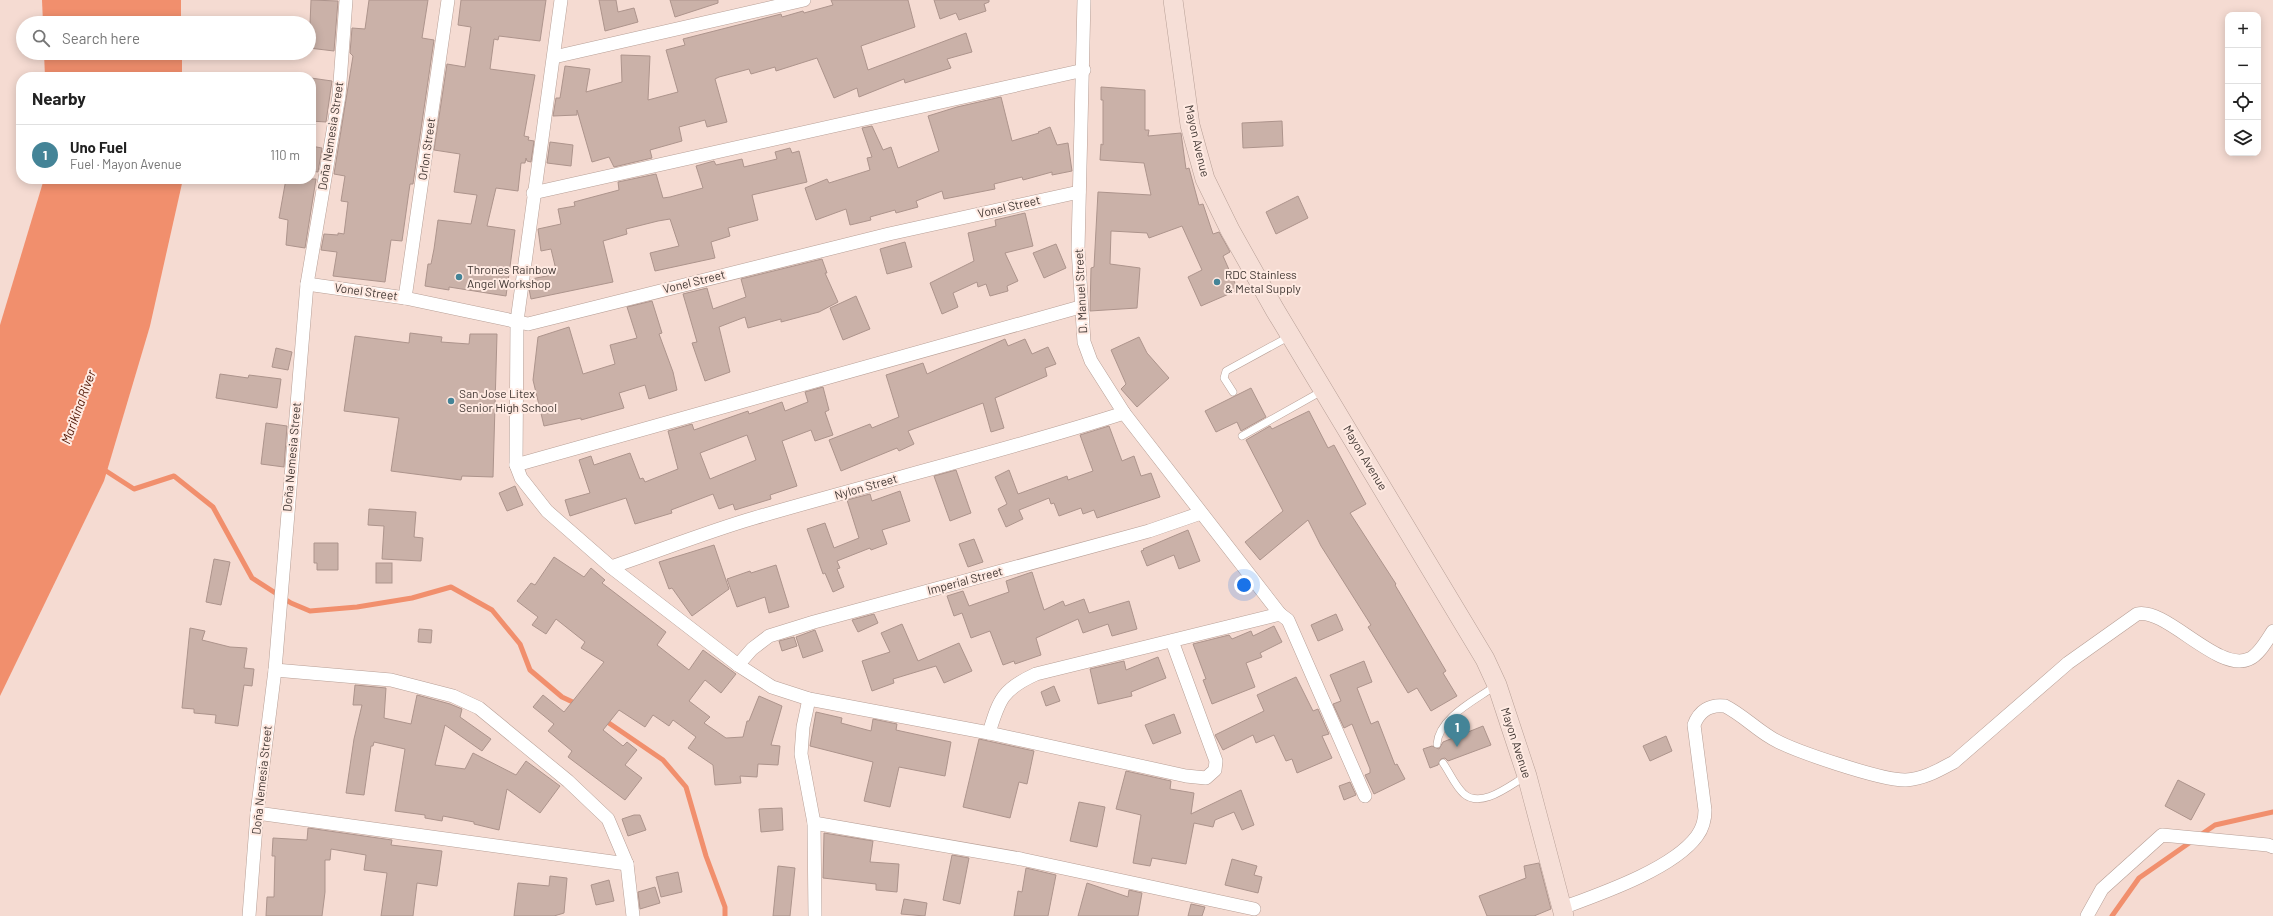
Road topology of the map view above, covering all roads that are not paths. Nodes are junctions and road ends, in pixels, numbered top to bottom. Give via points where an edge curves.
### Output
1 (346, 0) edge
2 (448, 0) edge
3 (561, 0) edge
4 (804, 0) edge
5 (1084, 0) edge
6 (1173, 0) edge
7 (554, 57) junction
8 (1084, 70) junction
9 (1079, 192) junction
10 (533, 193) junction
11 (307, 284) junction
12 (405, 298) junction
13 (1080, 307) junction
14 (518, 321) junction
15 (1290, 336) junction
16 (1324, 390) junction
17 (1232, 392) dead end
18 (1124, 414) junction
19 (1242, 436) dead end
20 (516, 465) junction
21 (1201, 513) junction
22 (611, 567) junction
23 (1280, 614) junction
24 (2273, 631) edge
25 (1172, 642) junction
26 (738, 665) junction
27 (275, 670) junction
28 (1497, 685) junction
29 (810, 699) junction
30 (989, 733) junction
31 (1437, 744) dead end
32 (1443, 763) dead end
33 (1527, 776) junction
34 (1365, 796) dead end
35 (257, 813) junction
36 (814, 824) junction
37 (2273, 847) edge
38 (627, 864) junction
39 (1254, 909) dead end
40 (1563, 912) edge
41 (249, 916) edge
42 (633, 916) edge
43 (814, 916) edge
44 (2088, 916) edge

1 - 11 street, Doña Nemesia Street via 339,96
2 - 12 street, Orlon Street
3 - 7 street
4 - 7 street
5 - 8 street, D. Manuel Street
6 - 15 main road, Mayon Avenue via 1190,125 1205,179 1230,230
7 - 10 street
8 - 9 street, D. Manuel Street
8 - 10 street
9 - 13 street, D. Manuel Street
9 - 14 street, Vonel Street via 889,234 528,324
10 - 14 street
11 - 12 street, Vonel Street
11 - 27 street, Doña Nemesia Street
12 - 14 street, Vonel Street
13 - 18 street, D. Manuel Street via 1084,342 1091,361
13 - 20 street
14 - 20 street
15 - 16 main road, Mayon Avenue
15 - 17 lane via 1226,370 1224,378
16 - 19 lane
16 - 28 main road, Mayon Avenue via 1485,659
18 - 21 street, D. Manuel Street
18 - 22 street, Nylon Street via 1046,438 753,518
20 - 22 street via 521,478 547,511
21 - 23 street, D. Manuel Street
21 - 26 street, Imperial Street via 1149,531 769,636
22 - 26 street
23 - 25 street
23 - 34 street, D. Manuel Street via 1288,620
24 - 40 street via 2254,656 2243,661 2230,659 2202,646 2151,614 2138,614 2113,629 2068,663 1954,762 1934,773 1906,780 1880,776 1786,746 1725,706 1708,708 1702,712 1694,725 1705,810 1698,835 1684,849 1653,869
25 - 30 street via 1036,674 1018,682 1007,690 996,711
25 - 30 street via 1216,761 1216,767 1208,777 1186,776
26 - 29 street via 772,687
27 - 35 street, Doña Nemesia Street
27 - 38 street via 391,680 453,696 479,708 590,800 608,819
28 - 31 lane via 1449,721 1438,736
28 - 33 main road, Mayon Avenue
29 - 30 street
29 - 36 street via 803,727 801,754
32 - 33 lane via 1465,795 1480,799
33 - 40 main road, Mayon Avenue
35 - 38 street
35 - 41 street, Doña Nemesia Street
36 - 39 street via 1021,859
36 - 43 street
37 - 44 street via 2162,835 2102,888
38 - 42 street

